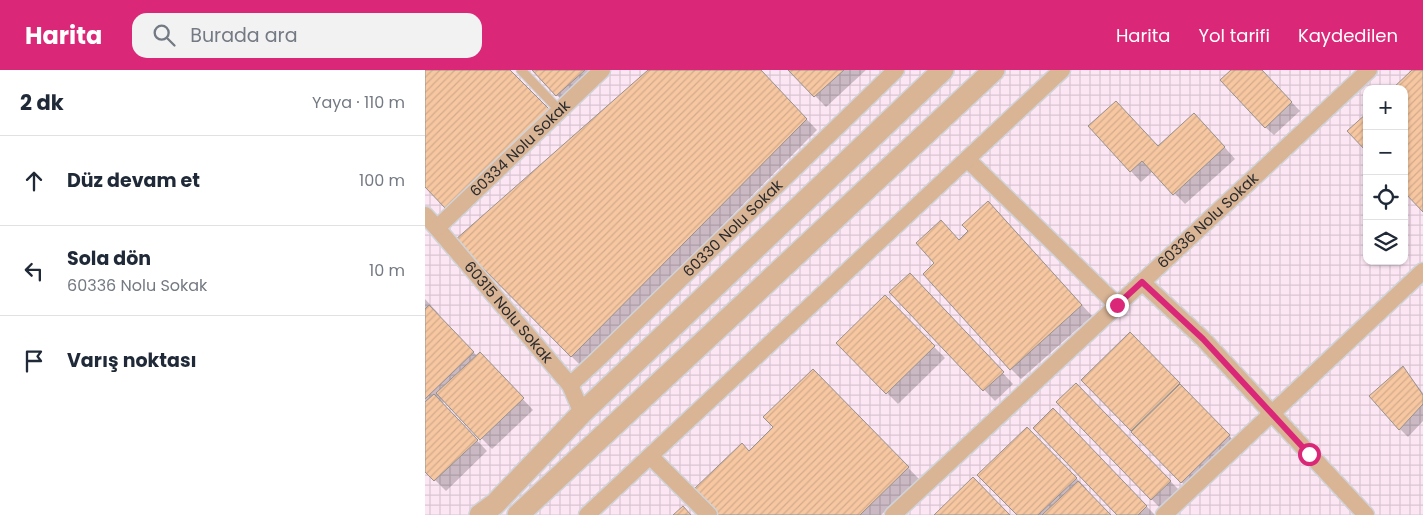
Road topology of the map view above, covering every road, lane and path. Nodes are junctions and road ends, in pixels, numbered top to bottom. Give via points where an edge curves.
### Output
1 (521, 70) edge
2 (602, 70) edge
3 (897, 70) edge
4 (943, 70) edge
5 (994, 70) edge
6 (1062, 70) edge
7 (1369, 70) edge
8 (560, 111) junction
9 (967, 160) junction
10 (425, 215) edge
11 (437, 228) junction
12 (1423, 271) edge
13 (1142, 282) junction
14 (1117, 305) junction
15 (570, 385) junction
16 (582, 413) junction
17 (1272, 413) junction
18 (651, 456) junction
19 (899, 513) edge
20 (480, 515) edge
21 (518, 515) edge
22 (587, 515) edge
23 (709, 515) edge
24 (1164, 515) edge
25 (1366, 515) edge

1 - 8 lane
2 - 8 street, 60334 Nolu Sokak
3 - 15 street, 60330 Nolu Sokak
4 - 16 street
5 - 21 street
6 - 9 street
7 - 13 street, 60336 Nolu Sokak
8 - 11 street, 60334 Nolu Sokak
9 - 14 street
9 - 18 street
10 - 11 street, 60315 Nolu Sokak
11 - 15 street, 60315 Nolu Sokak
12 - 17 street
13 - 14 street, 60336 Nolu Sokak
13 - 17 street via 1203,339
14 - 19 street, 60336 Nolu Sokak
15 - 16 street, 60315 Nolu Sokak
16 - 20 street via 495,504
17 - 24 street
17 - 25 street
18 - 22 street
18 - 23 street

